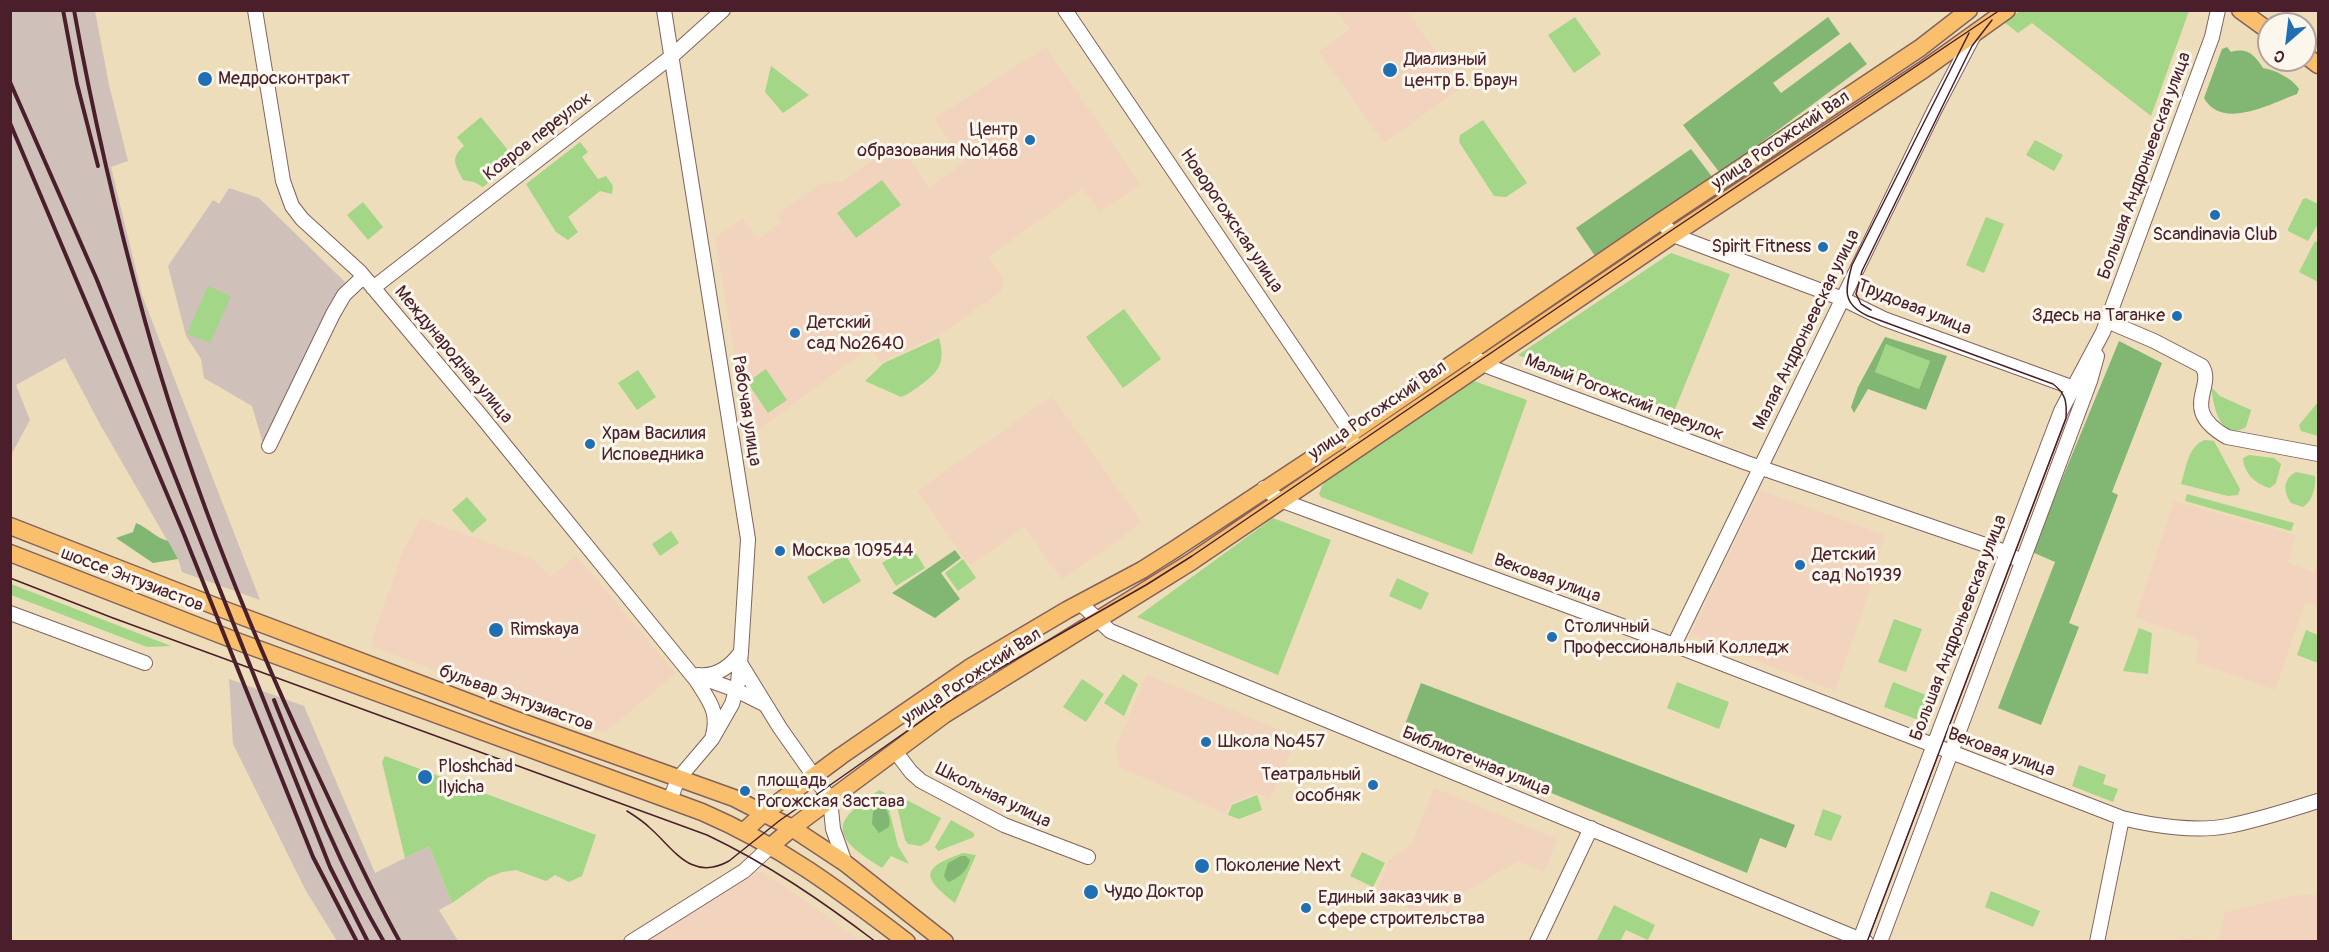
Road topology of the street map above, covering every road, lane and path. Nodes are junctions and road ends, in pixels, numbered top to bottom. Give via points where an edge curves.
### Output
1 (255, 10) edge
2 (664, 10) edge
3 (723, 10) edge
4 (1065, 10) edge
5 (1969, 10) edge
6 (2007, 10) edge
7 (2218, 10) edge
8 (2240, 10) edge
9 (2257, 22) edge
10 (1975, 32) junction
11 (672, 56) junction
12 (1661, 221) junction
13 (1673, 235) junction
14 (363, 277) junction
15 (373, 288) junction
16 (1843, 299) junction
17 (2105, 327) junction
18 (1477, 358) junction
19 (2074, 388) junction
20 (1351, 433) junction
21 (268, 446) dead end
22 (2319, 454) edge
23 (1347, 456) junction
24 (1760, 468) junction
25 (1264, 488) junction
26 (1280, 500) junction
27 (10, 526) edge
28 (10, 553) edge
29 (2007, 554) junction
30 (2024, 561) junction
31 (1080, 603) junction
32 (225, 610) joint
33 (10, 613) edge
34 (1098, 622) junction
35 (1674, 645) junction
36 (741, 658) junction
37 (145, 663) dead end
38 (691, 674) junction
39 (703, 690) junction
40 (736, 690) junction
41 (764, 704) junction
42 (712, 739) junction
43 (1933, 746) junction
44 (895, 751) junction
45 (1952, 753) junction
46 (813, 777) junction
47 (678, 779) junction
48 (830, 799) junction
49 (670, 800) junction
50 (2319, 801) edge
51 (764, 813) junction
52 (2122, 818) junction
53 (792, 828) junction
54 (1591, 828) junction
55 (744, 831) junction
56 (771, 846) junction
57 (1088, 857) dead end
58 (845, 863) junction
59 (1861, 941) edge
60 (631, 942) edge
61 (906, 942) edge
62 (945, 942) edge
63 (1537, 942) edge
64 (1880, 942) edge
65 (2097, 942) edge

1 - 14 street, Международная улица via 283,181 292,206
2 - 11 street, Рабочая улица
3 - 11 street, Ковров переулок
4 - 20 street, Новорогожская улица
5 - 12 main road, улица Рогожский Вал via 1920,48
6 - 10 main road, улица Рогожский Вал
7 - 17 street, Большая Андроньевская улица via 2212,37
8 - 9 main road
10 - 13 main road, улица Рогожский Вал
10 - 16 street, Малая Андроньевская улица
11 - 15 street, Ковров переулок
11 - 36 street, Рабочая улица via 748,539
12 - 13 street
12 - 18 main road, улица Рогожский Вал
13 - 16 street, Трудовая улица
13 - 18 main road, улица Рогожский Вал
14 - 15 street, Международная улица
14 - 21 street via 344,295 333,314
15 - 38 street, Международная улица
16 - 19 street, Трудовая улица via 1884,319
16 - 24 street, Малая Андроньевская улица
17 - 19 street, Большая Андроньевская улица
17 - 22 street via 2154,341 2202,366 2205,377 2199,402 2214,429 2227,436
17 - 30 street, Большая Андроньевская улица via 2090,381
18 - 20 main road, улица Рогожский Вал
18 - 23 main road, улица Рогожский Вал
18 - 24 street, Малый Рогожский переулок
19 - 29 street, Большая Андроньевская улица via 2061,411
20 - 23 street
20 - 25 main road, улица Рогожский Вал
23 - 26 main road, улица Рогожский Вал
24 - 29 street, Малый Рогожский переулок
24 - 35 street, Малая Андроньевская улица
25 - 26 street, Вековая улица
25 - 31 main road, улица Рогожский Вал via 1142,570
26 - 34 main road, улица Рогожский Вал
26 - 35 street, Вековая улица
27 - 32 main road, шоссе Энтузиастов
28 - 49 main road, шоссе Энтузиастов via 239,642
29 - 30 street, Малый Рогожский переулок
29 - 43 street, Большая Андроньевская улица
30 - 45 street, Большая Андроньевская улица
31 - 34 street, Библиотечная улица
31 - 46 main road, улица Рогожский Вал via 969,668
32 - 47 main road, бульвар Энтузиастов
33 - 37 street
34 - 44 main road, улица Рогожский Вал via 991,685
34 - 54 street, Библиотечная улица via 1110,631
35 - 43 street, Вековая улица
36 - 38 street via 714,674
36 - 40 street, Рабочая улица
36 - 41 street
38 - 39 street, Международная улица
38 - 40 street
39 - 40 street via 720,699
39 - 42 street, Международная улица via 715,711
40 - 41 street
40 - 42 street, Рабочая улица via 728,714
41 - 46 street
42 - 47 street, Рабочая улица
43 - 45 street, Вековая улица
43 - 59 street, Большая Андроньевская улица
44 - 48 main road, улица Рогожский Вал
44 - 57 street, Школьная улица via 921,781 1004,825
45 - 52 street, Вековая улица
45 - 64 street, Большая Андроньевская улица
46 - 48 street
46 - 51 main road, улица Рогожский Вал
47 - 49 street, Рабочая улица
47 - 51 main road, бульвар Энтузиастов
48 - 53 main road, улица Рогожский Вал
48 - 58 street via 833,830
49 - 55 main road
50 - 52 street, Вековая улица via 2226,827 2177,828
51 - 53 main road, бульвар Энтузиастов
51 - 55 main road, улица Рогожский Вал
52 - 65 street
53 - 56 main road, улица Рогожский Вал
53 - 58 main road, бульвар Энтузиастов
54 - 59 street, Библиотечная улица
54 - 63 street
55 - 56 main road
56 - 60 street via 744,871
56 - 61 main road via 826,880
58 - 62 main road, бульвар Энтузиастов

